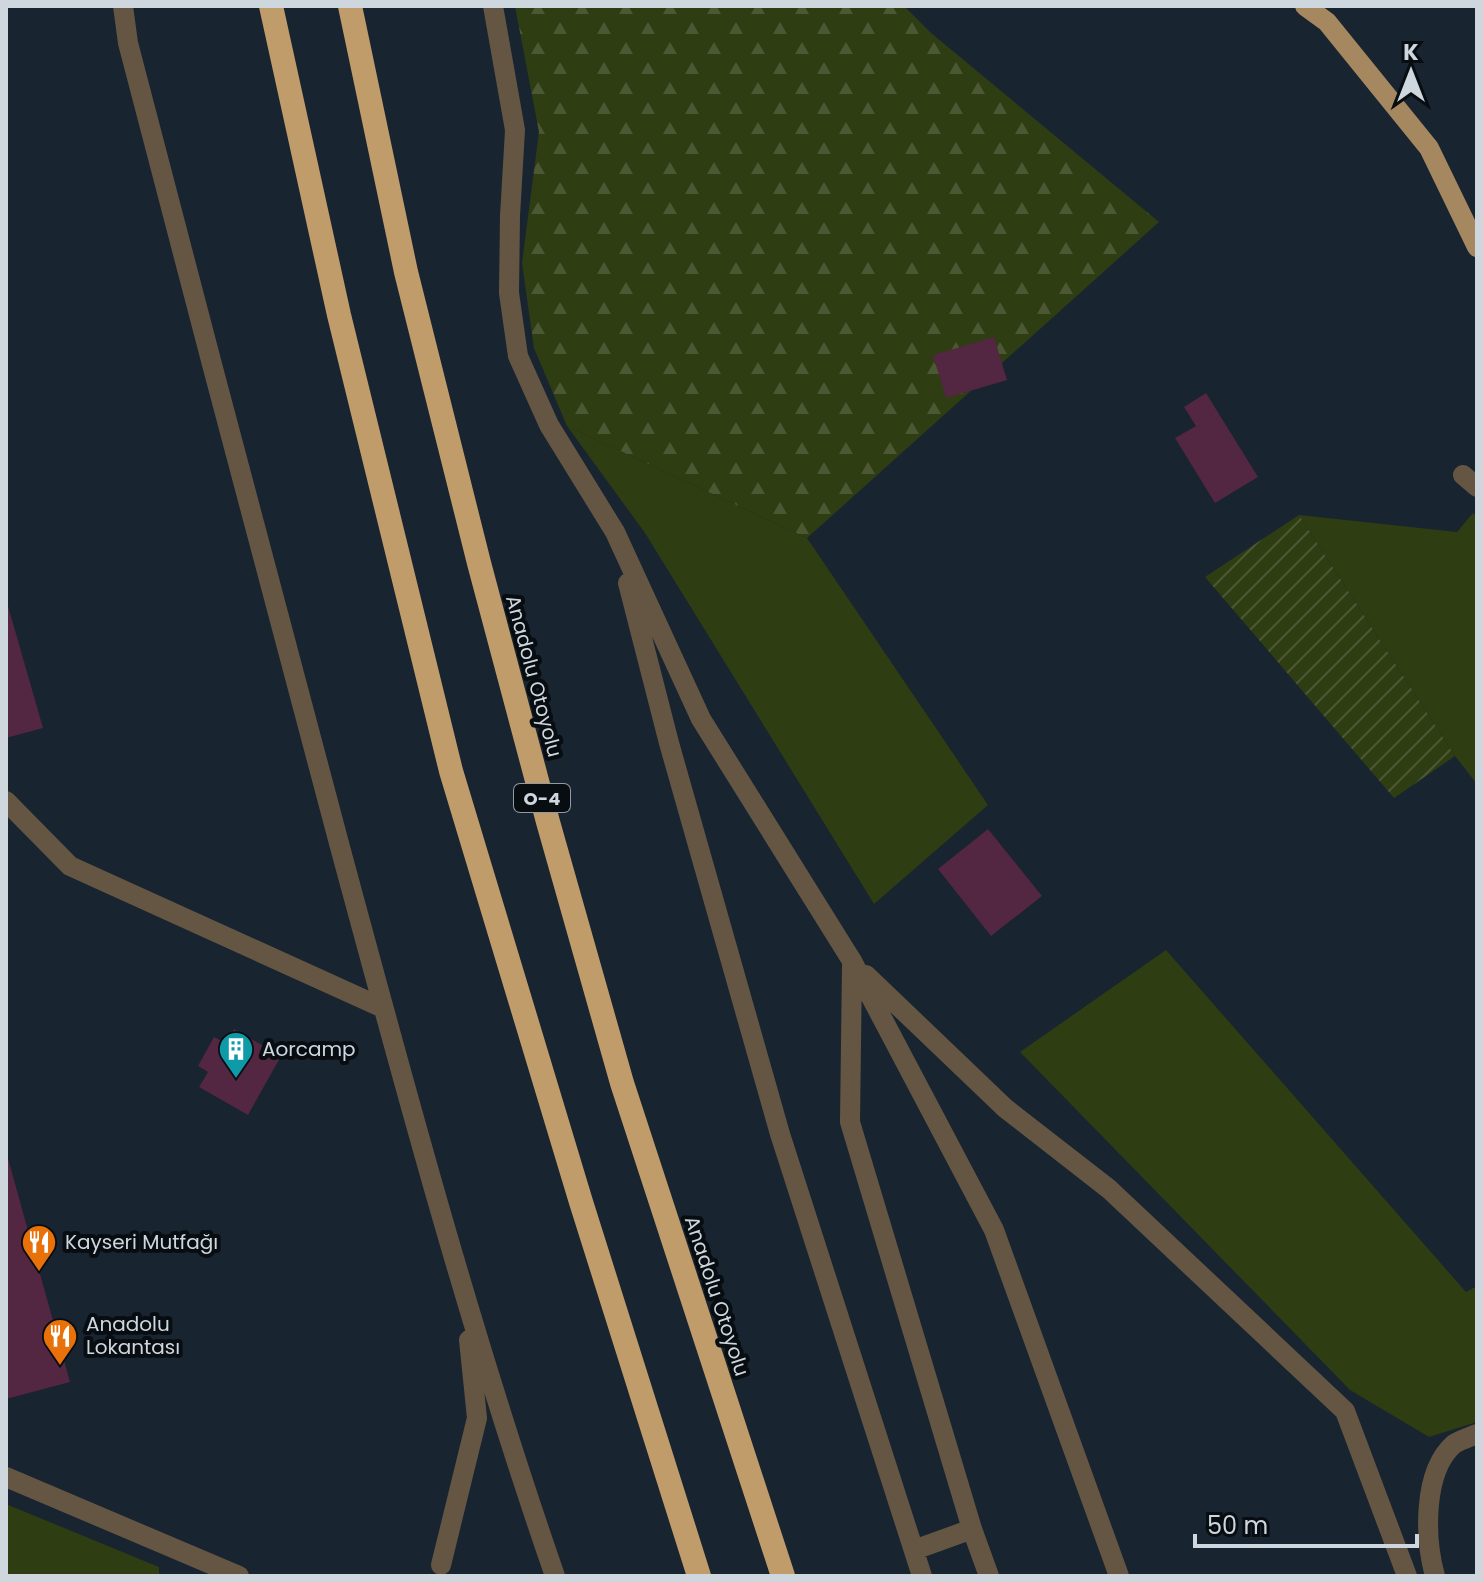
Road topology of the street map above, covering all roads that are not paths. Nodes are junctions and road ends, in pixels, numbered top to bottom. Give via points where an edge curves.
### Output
1 (123, 6) edge
2 (271, 6) edge
3 (350, 6) edge
4 (493, 6) edge
5 (1305, 6) edge
6 (1477, 247) edge
7 (615, 532) junction
8 (6, 801) edge
9 (852, 961) junction
10 (383, 1008) junction
11 (465, 1292) junction
12 (1477, 1434) edge
13 (6, 1477) edge
14 (972, 1529) junction
15 (914, 1550) junction
16 (441, 1565) dead end
17 (239, 1576) edge
18 (555, 1576) edge
19 (699, 1576) edge
20 (783, 1576) edge
21 (922, 1576) edge
22 (989, 1576) edge
23 (1119, 1576) edge
24 (1407, 1576) edge
25 (1435, 1576) edge

1 - 10 lane via 128,43
2 - 19 highway via 339,315 451,771
3 - 20 highway, Anadolu Otoyolu / O-4 via 406,272 548,822 622,1083
4 - 7 lane via 515,130 509,293 518,356 549,425
5 - 6 main road via 1327,22 1429,148
7 - 9 lane via 701,719
7 - 15 lane via 780,1134
8 - 10 lane via 70,866
9 - 14 lane via 850,1122
9 - 23 lane via 994,1230
9 - 24 lane via 1005,1108 1109,1189 1345,1411
10 - 11 lane
11 - 16 lane via 477,1418
11 - 18 lane via 506,1435
12 - 25 lane via 1455,1444 1439,1463 1429,1503 1429,1552
13 - 17 lane
14 - 15 lane
14 - 22 lane
15 - 21 lane

